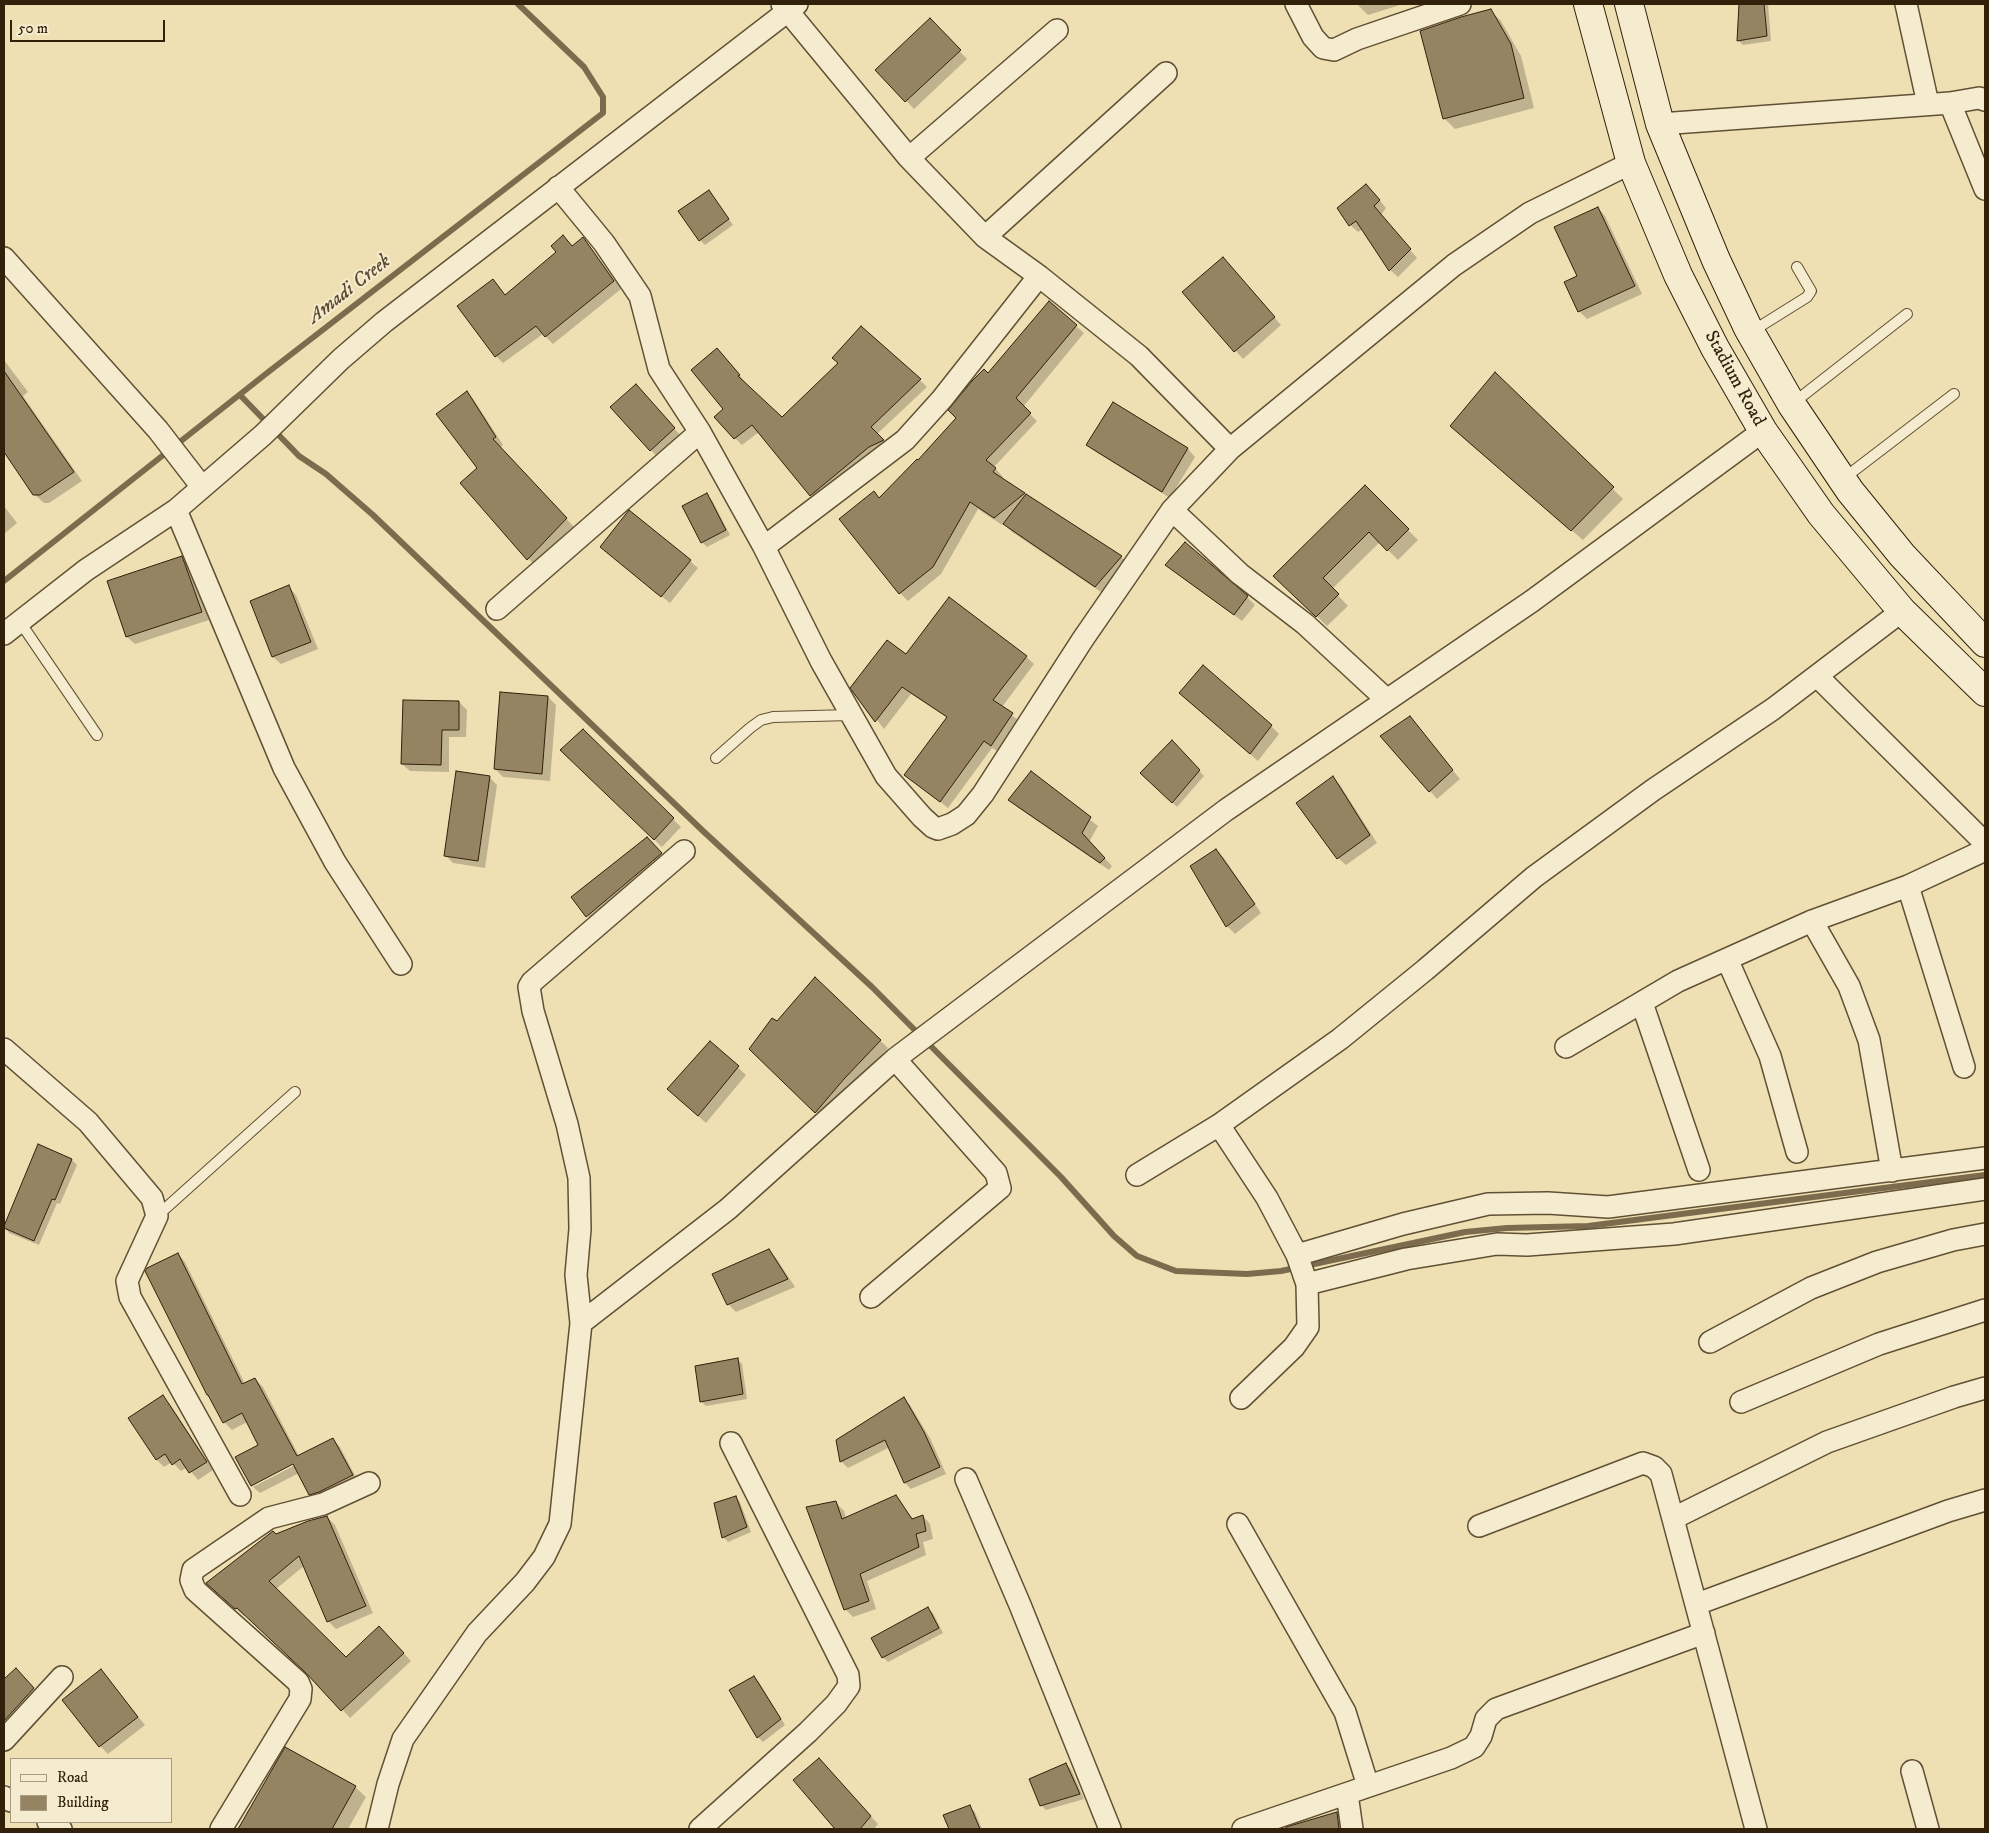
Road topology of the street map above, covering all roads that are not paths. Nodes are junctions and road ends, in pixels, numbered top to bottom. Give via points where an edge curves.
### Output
1 (1296, 4) edge
2 (1460, 4) edge
3 (1588, 4) edge
4 (1628, 4) edge
5 (1906, 4) edge
6 (789, 6) edge
7 (1057, 30) dead end
8 (1166, 72) dead end
9 (1983, 95) edge
10 (1950, 103) junction
11 (1928, 104) junction
12 (1660, 124) junction
13 (909, 158) junction
14 (1631, 163) junction
15 (558, 187) junction
16 (1985, 188) edge
17 (985, 237) junction
18 (4, 258) edge
19 (1716, 260) junction
20 (1797, 267) dead end
21 (1678, 275) junction
22 (1039, 276) junction
23 (1907, 314) dead end
24 (1750, 332) junction
25 (1954, 394) dead end
26 (1792, 405) junction
27 (1763, 431) junction
28 (700, 432) junction
29 (1230, 449) junction
30 (196, 479) junction
31 (1843, 480) junction
32 (176, 510) junction
33 (1172, 510) junction
34 (764, 547) junction
35 (497, 609) dead end
36 (1902, 611) junction
37 (12, 628) edge
38 (1985, 643) edge
39 (1817, 676) junction
40 (1985, 692) edge
41 (1388, 700) junction
42 (852, 715) junction
43 (97, 735) dead end
44 (716, 758) dead end
45 (1985, 843) edge
46 (684, 850) dead end
47 (1985, 850) edge
48 (1908, 886) junction
49 (1812, 921) junction
50 (1727, 960) junction
51 (401, 964) dead end
52 (1642, 1003) junction
53 (1566, 1047) dead end
54 (4, 1048) edge
55 (902, 1054) junction
56 (1964, 1067) dead end
57 (296, 1092) dead end
58 (1219, 1125) junction
59 (1797, 1152) dead end
60 (1985, 1158) edge
61 (1699, 1170) dead end
62 (1892, 1170) junction
63 (1137, 1175) dead end
64 (1985, 1189) edge
65 (157, 1216) junction
66 (1985, 1234) edge
67 (1297, 1255) junction
68 (1307, 1284) junction
69 (871, 1297) dead end
70 (1985, 1310) edge
71 (581, 1323) junction
72 (1710, 1342) dead end
73 (1985, 1388) edge
74 (1241, 1398) dead end
75 (1741, 1402) dead end
76 (730, 1443) dead end
77 (966, 1479) dead end
78 (369, 1483) dead end
79 (240, 1495) dead end
80 (1985, 1500) edge
81 (1674, 1518) junction
82 (1238, 1524) dead end
83 (1479, 1526) dead end
84 (1696, 1604) junction
85 (1704, 1633) junction
86 (62, 1677) dead end
87 (4, 1740) edge
88 (1912, 1771) dead end
89 (1368, 1786) junction
90 (1347, 1794) junction
91 (50, 1823) edge
92 (61, 1829) edge
93 (222, 1829) edge
94 (377, 1829) edge
95 (700, 1829) edge
96 (1110, 1829) edge
97 (1243, 1829) edge
98 (1352, 1829) edge
99 (1756, 1829) edge
100 (1928, 1829) edge

1 - 2 street via 1313,37 1323,48 1334,50
3 - 14 main road, Stadium Road
4 - 12 main road, Stadium Road
5 - 11 street
6 - 13 street
6 - 15 street
7 - 13 street
8 - 17 street
9 - 10 street
10 - 11 street
10 - 16 street
11 - 12 street
12 - 19 main road, Stadium Road
13 - 17 street
14 - 21 main road, Stadium Road
14 - 29 street via 1530,213 1454,266
15 - 28 street via 640,296 658,369
15 - 30 street via 384,322 262,435
17 - 22 street
18 - 30 street via 158,430
19 - 21 main road
19 - 24 main road, Stadium Road
20 - 24 lane via 1811,291 1807,297
21 - 27 main road, Stadium Road
22 - 29 street via 1139,356
22 - 34 street via 906,440
23 - 26 lane
24 - 26 main road, Stadium Road
25 - 31 lane
26 - 31 main road, Stadium Road
27 - 36 main road, Stadium Road via 1821,514
27 - 41 street via 1532,601
28 - 34 street
28 - 35 street
29 - 33 street
30 - 32 street
31 - 38 main road, Stadium Road via 1902,555
32 - 37 street via 86,570
32 - 51 street via 284,768 335,862
33 - 41 street via 1240,574 1305,624
33 - 42 street via 1083,639 983,794 966,815 952,824 938,829 932,827 904,798 886,776
34 - 42 street
36 - 39 street
36 - 40 main road, Stadium Road
37 - 43 lane
39 - 45 street
39 - 58 street via 1534,877 1340,1039
41 - 55 street via 1226,810
42 - 44 lane via 761,720
46 - 71 street via 528,987 579,1178 580,1229 576,1275
47 - 48 street
48 - 49 street
48 - 56 street
49 - 50 street
49 - 62 street via 1849,986 1869,1040
50 - 52 street via 1678,981
50 - 59 street via 1770,1056
52 - 53 street
52 - 61 street
54 - 65 street via 88,1122 152,1198
55 - 69 street via 996,1173 1000,1188
55 - 71 street via 728,1209
57 - 65 lane
58 - 63 street
58 - 67 street via 1267,1198
60 - 62 street
62 - 67 street via 1608,1208 1548,1203 1488,1204 1403,1224
64 - 68 street via 1674,1234 1527,1245 1497,1244 1406,1259
65 - 79 street via 127,1281 130,1297
66 - 72 street via 1877,1262 1811,1288
67 - 68 street
68 - 74 street via 1308,1327 1294,1348
70 - 75 street via 1879,1344
71 - 94 street via 560,1524 544,1557 477,1633 403,1739
73 - 81 street via 1827,1442
76 - 95 street via 848,1675 849,1686 808,1732
77 - 96 street
78 - 93 street via 323,1504 269,1518 193,1570 190,1580 195,1590 298,1682 301,1689 300,1699
80 - 84 street
81 - 83 street via 1661,1474 1643,1463
81 - 84 street
82 - 89 street via 1345,1712
84 - 85 street
85 - 89 street via 1496,1709 1486,1719 1474,1747
85 - 99 street
86 - 87 street
88 - 100 street
89 - 90 street
90 - 97 street
90 - 98 street
91 - 92 street

